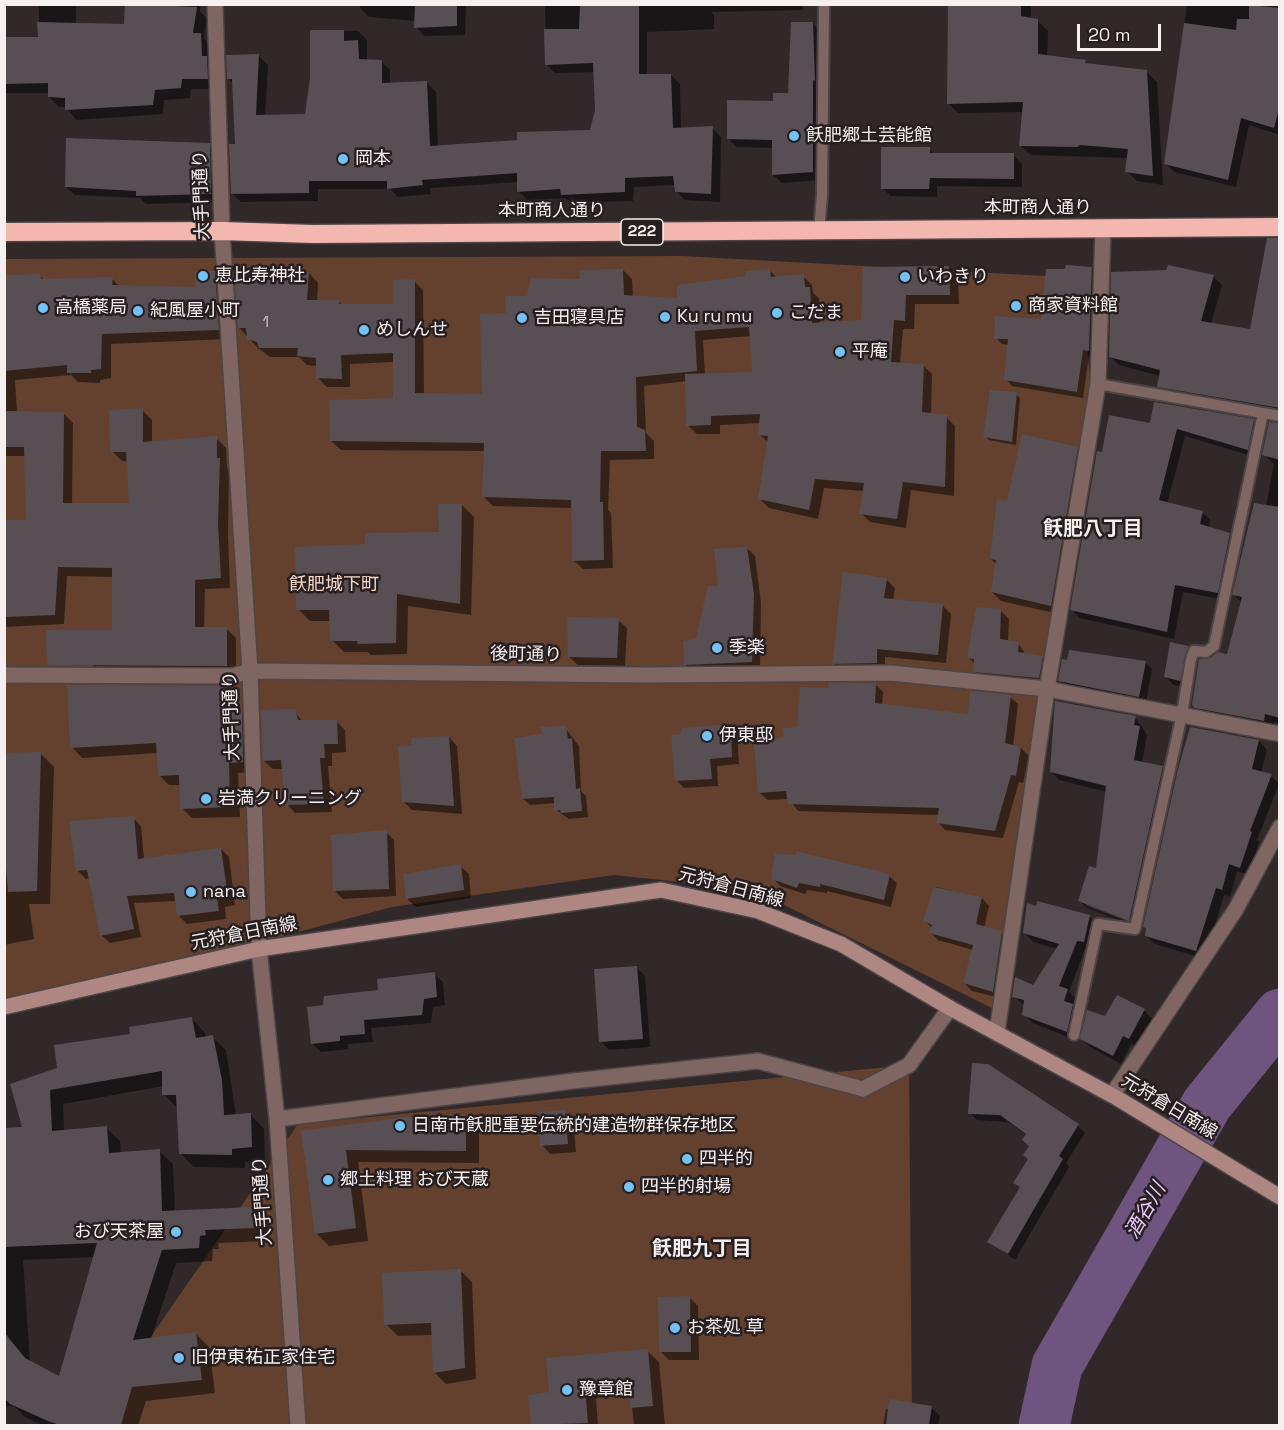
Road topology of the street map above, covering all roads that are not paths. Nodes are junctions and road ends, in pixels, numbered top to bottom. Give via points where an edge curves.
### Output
1 (215, 4) edge
2 (824, 4) edge
3 (1280, 227) edge
4 (1103, 229) junction
5 (222, 231) junction
6 (819, 231) junction
7 (4, 232) edge
8 (1098, 384) junction
9 (1263, 413) junction
10 (1280, 416) edge
11 (250, 671) junction
12 (4, 675) edge
13 (1047, 689) junction
14 (1182, 714) junction
15 (1280, 734) edge
16 (1280, 827) edge
17 (259, 949) junction
18 (4, 1007) edge
19 (950, 1008) junction
20 (997, 1032) junction
21 (1074, 1035) dead end
22 (1114, 1096) junction
23 (277, 1119) junction
24 (1280, 1197) edge
25 (298, 1425) edge

1 - 5 street, 大手門通り
2 - 6 lane
3 - 4 highway, 本町商人通り / 222
4 - 6 highway, 本町商人通り / 222
4 - 8 street
5 - 6 highway, 本町商人通り / 222
5 - 7 highway, 本町商人通り / 222
5 - 11 street, 大手門通り
8 - 9 lane
8 - 13 street
9 - 10 lane
9 - 14 lane via 1214,645 1206,652 1194,651
11 - 12 street, 後町通り via 232,676
11 - 13 street, 後町通り via 891,673
11 - 17 street, 大手門通り
13 - 14 street, 後町通り
13 - 20 street
14 - 15 street, 後町通り
14 - 21 lane via 1134,929 1098,924
16 - 22 street via 1236,909
17 - 18 main road, 元狩倉日南線
17 - 19 main road, 元狩倉日南線 via 661,890 758,911 830,940
17 - 23 street, 大手門通り
19 - 20 main road, 元狩倉日南線
19 - 23 street via 909,1065 863,1089 758,1061
20 - 22 main road, 元狩倉日南線
22 - 24 main road, 元狩倉日南線
23 - 25 street, 大手門通り

